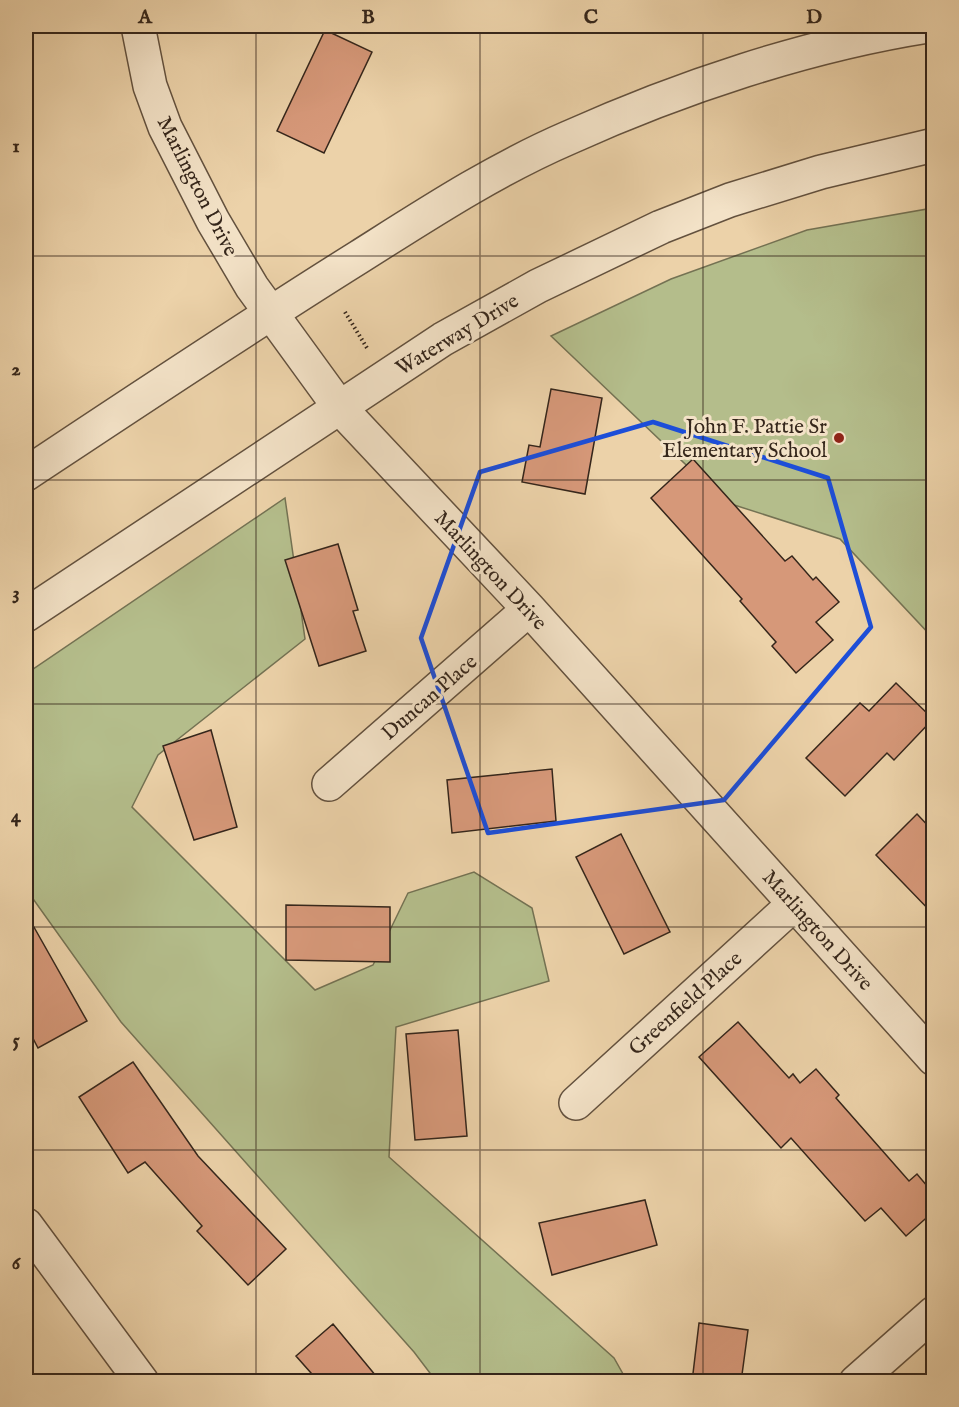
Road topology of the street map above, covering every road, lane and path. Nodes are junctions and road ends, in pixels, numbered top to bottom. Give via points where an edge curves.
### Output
1 (138, 26) edge
2 (928, 26) edge
3 (933, 145) edge
4 (270, 312) junction
5 (345, 312) dead end
6 (368, 349) dead end
7 (340, 408) junction
8 (26, 474) edge
9 (529, 609) junction
10 (26, 615) edge
11 (329, 784) dead end
12 (794, 904) junction
13 (933, 1059) edge
14 (576, 1103) dead end
15 (31, 1246) edge
16 (933, 1313) edge
17 (142, 1382) edge
18 (856, 1382) edge

1 - 4 street, Marlington Drive via 150,86 165,127 213,221
2 - 4 street via 774,61 669,96 566,138 467,189
3 - 7 street, Waterway Drive via 821,172 730,200 661,227 538,286 443,339
4 - 7 street, Marlington Drive
4 - 8 street
5 - 6 path
7 - 9 street, Marlington Drive
7 - 10 street, Waterway Drive
9 - 11 street, Duncan Place
9 - 12 street, Marlington Drive
12 - 13 street, Marlington Drive
12 - 14 street, Greenfield Place
15 - 17 street
16 - 18 street

